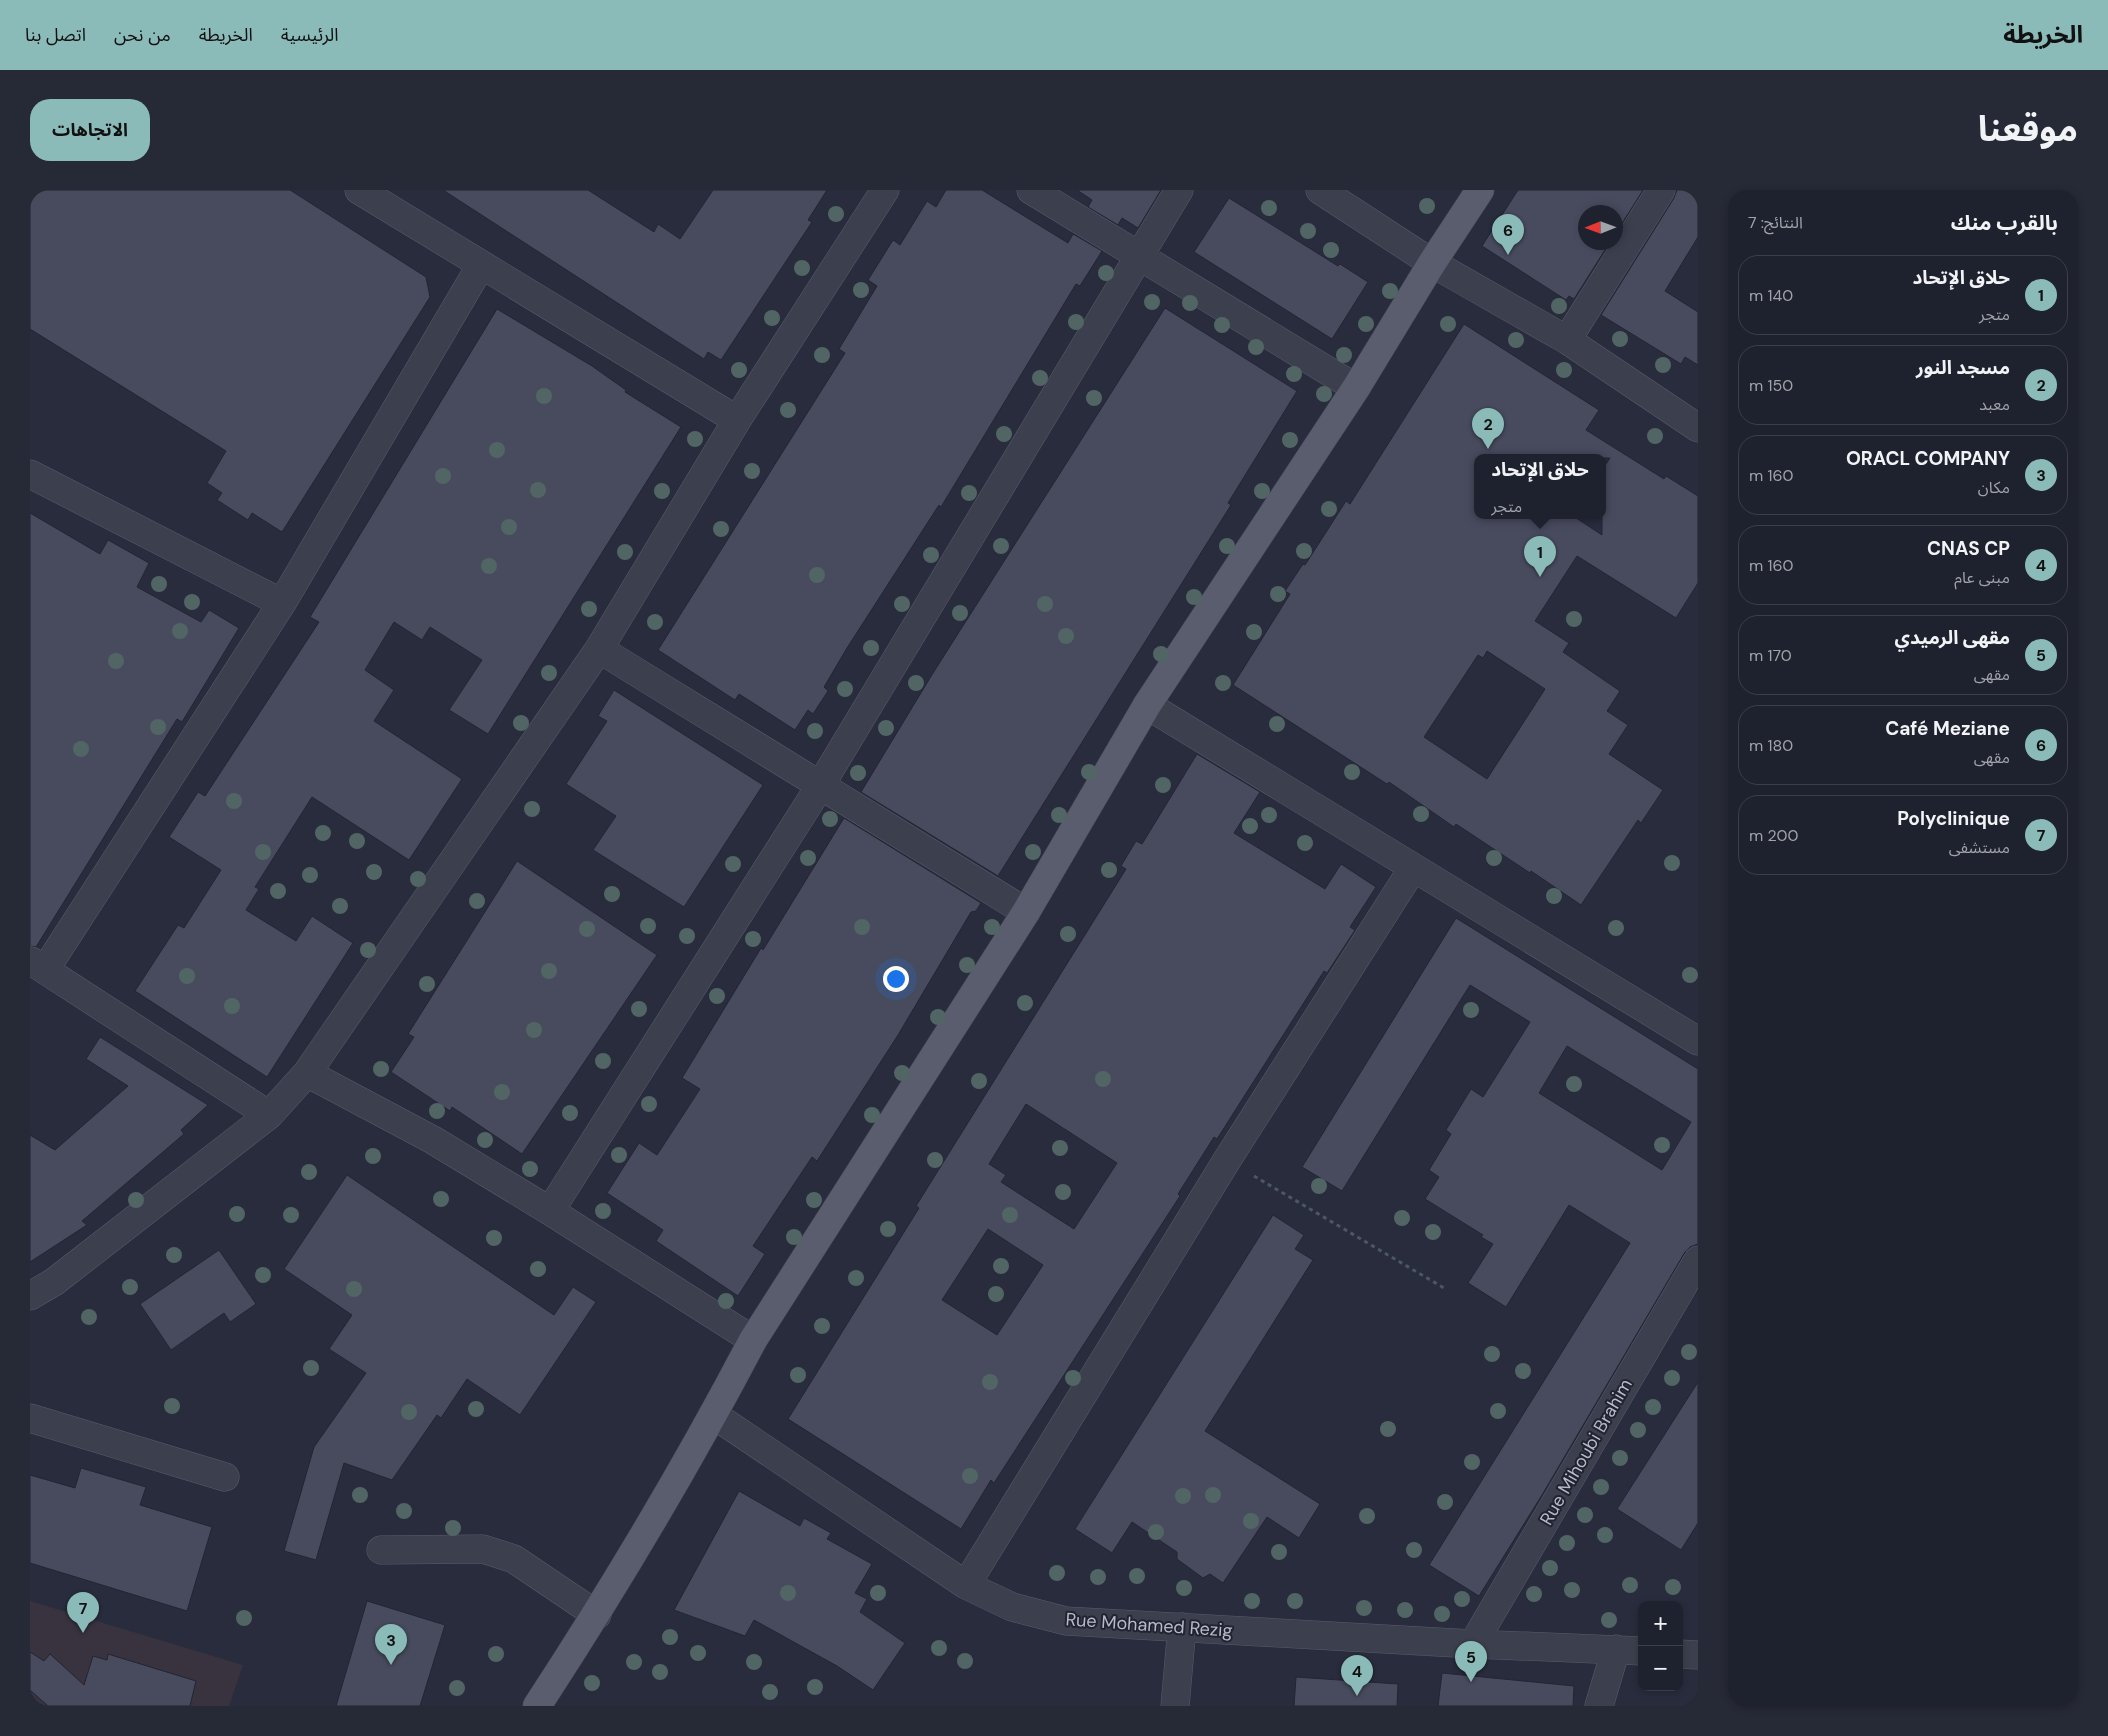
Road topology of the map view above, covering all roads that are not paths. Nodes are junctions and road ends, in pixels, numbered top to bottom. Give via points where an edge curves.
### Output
1 (359, 190) edge
2 (885, 190) edge
3 (1031, 190) edge
4 (1179, 190) edge
5 (1320, 190) edge
6 (1480, 190) edge
7 (1661, 190) edge
8 (1139, 255) junction
9 (1432, 263) junction
10 (480, 265) junction
11 (1566, 340) junction
12 (1356, 388) junction
13 (737, 420) junction
14 (1698, 428) edge
15 (30, 474) edge
16 (282, 603) junction
17 (599, 649) junction
18 (1148, 705) junction
19 (820, 786) junction
20 (1413, 868) junction
21 (1026, 912) junction
22 (38, 965) edge
23 (1698, 1041) edge
24 (306, 1073) junction
25 (269, 1114) junction
26 (550, 1212) junction
27 (1698, 1260) edge
28 (30, 1296) edge
29 (753, 1340) junction
30 (714, 1415) junction
31 (30, 1418) edge
32 (225, 1477) dead end
33 (381, 1550) dead end
34 (966, 1585) junction
35 (597, 1615) junction
36 (1182, 1628) junction
37 (1473, 1644) junction
38 (1629, 1650) edge
39 (1683, 1654) edge
40 (1698, 1655) edge
41 (537, 1706) edge
42 (1175, 1706) edge
43 (1598, 1706) edge

1 - 10 street
2 - 13 street
3 - 8 street
4 - 8 street
5 - 9 street
6 - 9 main road
7 - 11 street
8 - 12 street
8 - 19 street
9 - 11 street
9 - 12 main road
10 - 13 street
10 - 16 street
11 - 14 street
12 - 18 main road
13 - 17 street
15 - 16 street
16 - 22 street
17 - 19 street
17 - 24 street
18 - 20 street
18 - 21 main road
19 - 21 street
19 - 26 street
20 - 23 street
20 - 34 street via 1227,1160
21 - 29 main road
22 - 25 street
24 - 25 street
24 - 26 street via 433,1140
25 - 28 street via 54,1282
26 - 29 street
27 - 37 street, Rue Mihoubi Brahim
29 - 30 main road
30 - 34 street, Rue Mohamed Rezig
30 - 35 main road
31 - 32 street
33 - 35 street via 483,1549 514,1559
34 - 36 street, Rue Mohamed Rezig via 1012,1607 1066,1621
35 - 41 main road
36 - 37 street, Rue Mohamed Rezig
36 - 42 street
37 - 38 street, Rue Mohamed Rezig
38 - 43 street
39 - 40 street

